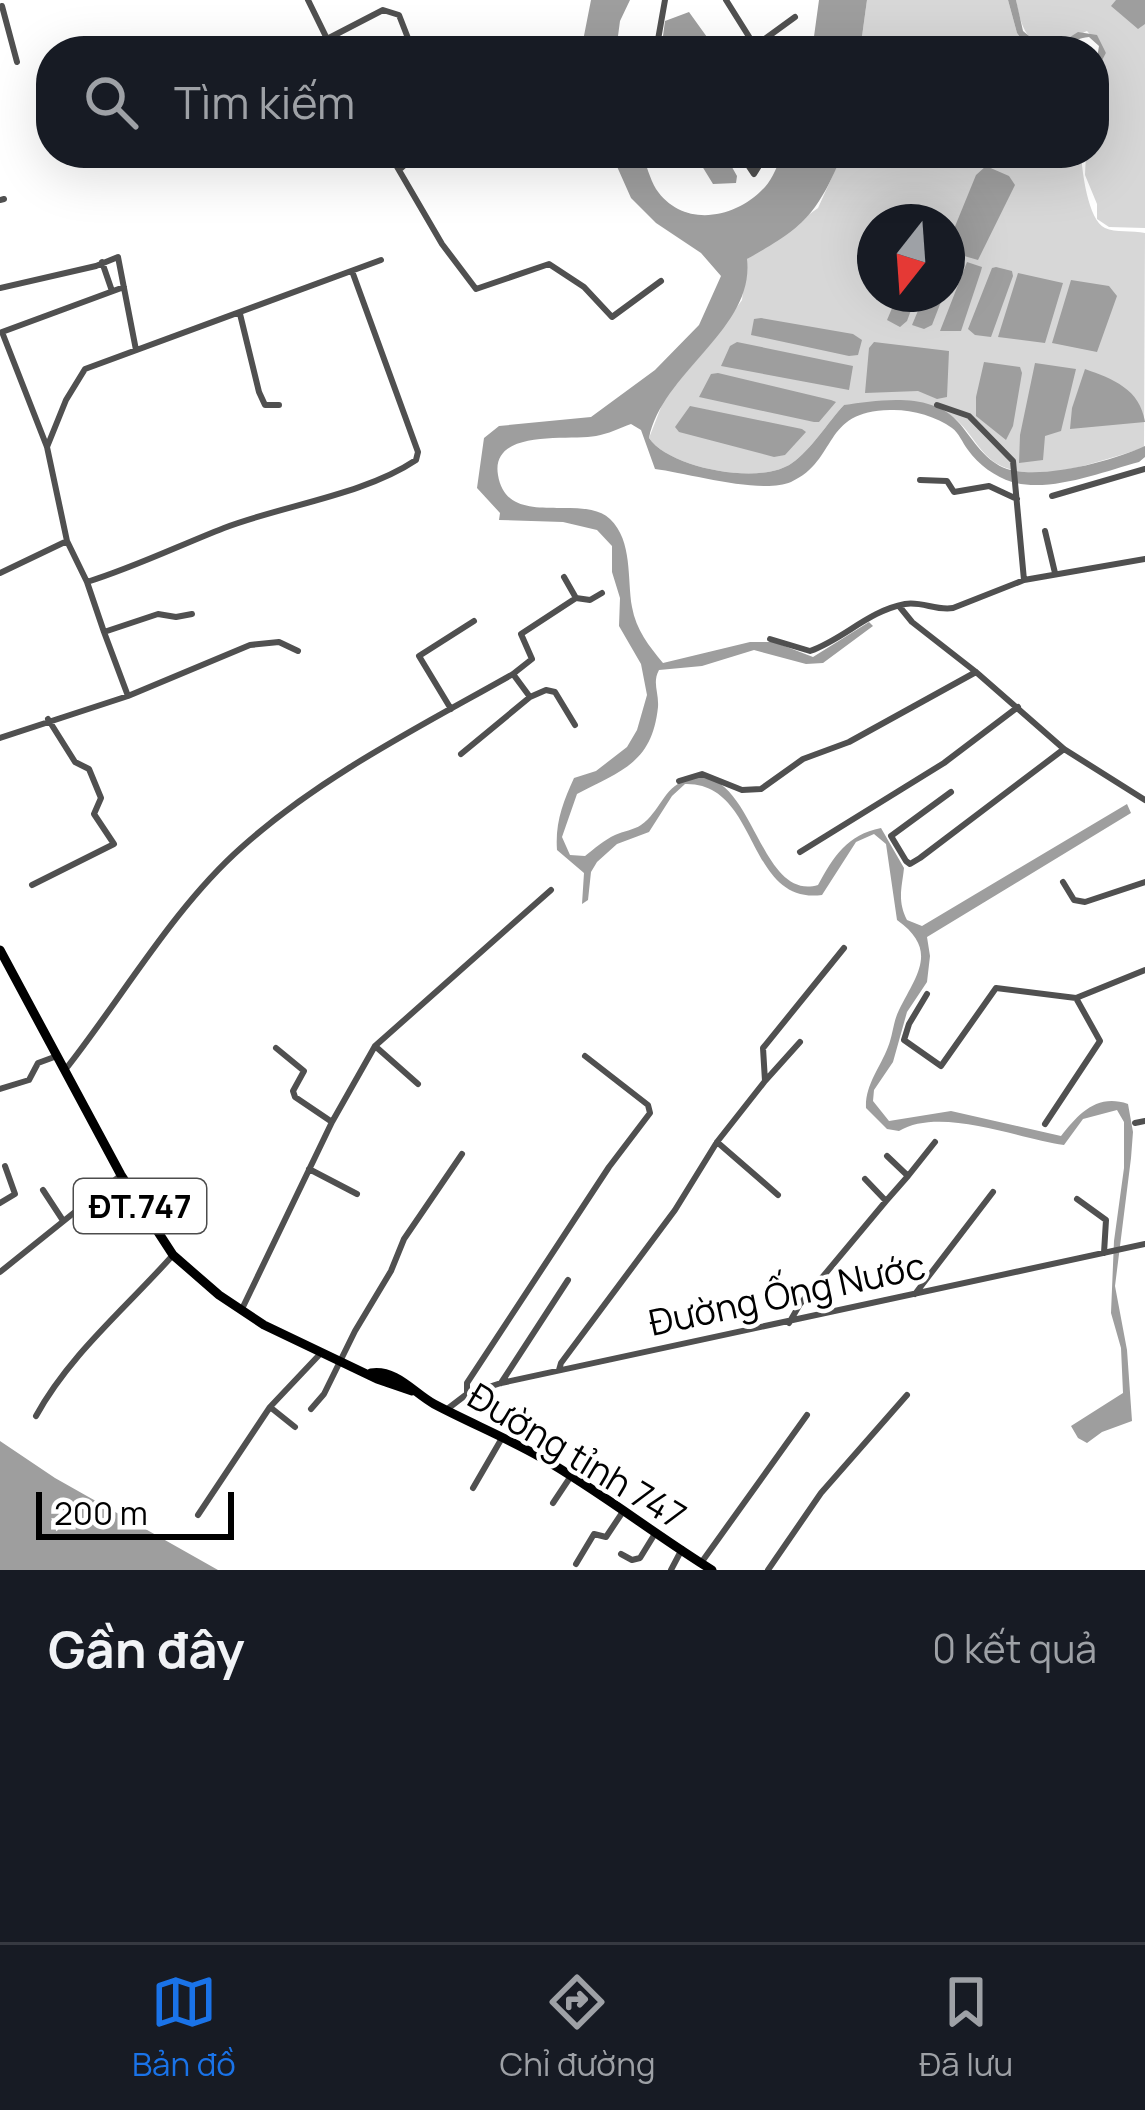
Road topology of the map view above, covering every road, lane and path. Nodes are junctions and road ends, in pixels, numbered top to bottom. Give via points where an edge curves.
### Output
1 (308, 0) edge
2 (665, 0) edge
3 (726, 0) edge
4 (3, 5) edge
5 (795, 17) dead end
6 (776, 31) junction
7 (326, 36) edge
8 (333, 36) edge
9 (407, 36) edge
10 (659, 36) edge
11 (748, 36) edge
12 (770, 36) edge
13 (778, 36) edge
14 (17, 62) dead end
15 (399, 170) edge
16 (381, 260) dead end
17 (104, 261) junction
18 (352, 272) junction
19 (661, 281) dead end
20 (124, 286) junction
21 (0, 288) edge
22 (112, 291) junction
23 (240, 314) junction
24 (136, 350) junction
25 (279, 405) dead end
26 (938, 405) dead end
27 (46, 447) junction
28 (1145, 469) edge
29 (920, 480) dead end
30 (1017, 494) junction
31 (1052, 496) dead end
32 (1045, 531) dead end
33 (67, 541) junction
34 (1145, 559) edge
35 (0, 573) edge
36 (1055, 573) junction
37 (564, 577) dead end
38 (1024, 580) junction
39 (87, 582) junction
40 (602, 593) dead end
41 (576, 598) junction
42 (898, 606) junction
43 (192, 614) dead end
44 (474, 621) dead end
45 (104, 632) junction
46 (770, 639) dead end
47 (298, 651) dead end
48 (976, 672) junction
49 (513, 674) junction
50 (128, 696) junction
51 (530, 697) junction
52 (1018, 707) junction
53 (452, 709) junction
54 (48, 719) junction
55 (574, 725) dead end
56 (0, 738) edge
57 (1064, 749) junction
58 (460, 754) dead end
59 (680, 781) dead end
60 (952, 792) dead end
61 (1145, 800) edge
62 (800, 852) dead end
63 (1063, 882) dead end
64 (1145, 882) edge
65 (32, 884) dead end
66 (551, 890) dead end
67 (844, 948) dead end
68 (0, 950) edge
69 (1145, 970) edge
70 (927, 994) dead end
71 (1076, 998) junction
72 (800, 1042) dead end
73 (375, 1046) junction
74 (276, 1048) dead end
75 (57, 1055) junction
76 (585, 1056) dead end
77 (65, 1070) junction
78 (765, 1081) junction
79 (418, 1084) dead end
80 (0, 1089) edge
81 (1145, 1121) edge
82 (332, 1122) junction
83 (1135, 1123) dead end
84 (1045, 1124) dead end
85 (717, 1142) junction
86 (935, 1142) dead end
87 (462, 1154) dead end
88 (886, 1156) dead end
89 (5, 1166) edge
90 (309, 1169) junction
91 (121, 1175) junction
92 (908, 1176) junction
93 (865, 1179) dead end
94 (43, 1190) dead end
95 (993, 1192) dead end
96 (357, 1195) dead end
97 (778, 1195) dead end
98 (1077, 1199) dead end
99 (886, 1201) junction
100 (0, 1203) edge
101 (62, 1219) junction
102 (1145, 1244) edge
103 (1108, 1252) junction
104 (173, 1255) junction
105 (0, 1272) edge
106 (568, 1280) dead end
107 (916, 1294) junction
108 (241, 1311) junction
109 (789, 1323) junction
110 (321, 1353) junction
111 (340, 1360) junction
112 (559, 1370) junction
113 (501, 1383) junction
114 (467, 1394) junction
115 (908, 1395) dead end
116 (270, 1407) junction
117 (311, 1409) dead end
118 (446, 1410) junction
119 (807, 1415) dead end
120 (36, 1416) dead end
121 (295, 1426) dead end
122 (502, 1438) junction
123 (571, 1476) junction
124 (473, 1488) dead end
125 (553, 1503) dead end
126 (624, 1510) junction
127 (198, 1515) dead end
128 (656, 1532) junction
129 (682, 1549) junction
130 (621, 1555) dead end
131 (576, 1564) dead end
132 (706, 1567) edge
133 (670, 1570) edge
134 (768, 1570) edge

1 - 7 street
2 - 10 street
3 - 11 street
4 - 14 street
5 - 6 street
6 - 12 street
6 - 13 street
8 - 9 street via 383,10 399,15
15 - 19 street via 476,290 549,264 612,317
16 - 18 street
17 - 20 street via 118,257
17 - 21 street
17 - 22 street
18 - 23 street
18 - 39 street via 416,460
20 - 22 street
20 - 24 street
22 - 27 street via 2,332
23 - 24 street
23 - 25 street via 259,392 266,405
24 - 27 street via 82,372
26 - 30 street via 968,416 1014,466
27 - 33 street
28 - 31 street
29 - 30 street via 947,481 954,492 989,486
30 - 38 street
32 - 36 street
33 - 35 street
33 - 39 street
34 - 36 street
36 - 38 street
37 - 41 street
38 - 42 street via 952,608
39 - 45 street
40 - 41 street
41 - 49 street via 522,631 532,656
42 - 46 street via 810,651
42 - 48 street
43 - 45 street via 158,614
44 - 53 street via 419,656
45 - 50 street
47 - 50 street via 279,642 250,645
48 - 52 street
48 - 59 street via 760,789 702,773
49 - 51 street
49 - 53 street
50 - 54 street
51 - 55 street via 554,692
51 - 58 street
52 - 57 street
52 - 62 street
53 - 77 street via 301,800 242,847 199,891
54 - 56 street
54 - 65 street via 75,762 89,769 101,798 94,814 114,844
57 - 60 street via 910,864 891,836
57 - 61 street
63 - 64 street via 1085,902
66 - 73 street
67 - 78 street via 763,1048
68 - 75 main road, Đường tỉnh 747 / ĐT.747
69 - 71 street
70 - 71 street via 904,1040 941,1066 996,988
71 - 84 street via 1100,1041
72 - 78 street
73 - 79 street
73 - 82 street
74 - 82 street via 304,1071 292,1093
75 - 77 main road, Đường tỉnh 747 / ĐT.747
75 - 80 street via 38,1063 29,1080
76 - 114 street via 650,1114 467,1383
77 - 91 main road, Đường tỉnh 747 / ĐT.747
78 - 85 street
81 - 83 street
82 - 90 street
85 - 97 street
85 - 112 street
86 - 92 street
87 - 111 street via 404,1239
88 - 92 street
89 - 100 street via 15,1194
90 - 96 street
90 - 108 street
91 - 101 street
91 - 104 main road, Đường tỉnh 747 / ĐT.747
92 - 99 street
93 - 99 street
94 - 101 street
95 - 107 street
98 - 103 street via 1106,1220
99 - 109 street
101 - 105 street
102 - 103 street, Đường Ống Nước
103 - 107 street, Đường Ống Nước
104 - 108 main road, Đường tỉnh 747 / ĐT.747
104 - 120 street via 68,1366
106 - 113 street
107 - 109 street, Đường Ống Nước
108 - 110 main road, Đường tỉnh 747 / ĐT.747
109 - 112 street, Đường Ống Nước
110 - 111 main road, Đường tỉnh 747 / ĐT.747
110 - 116 street
111 - 117 street
111 - 118 main road, Đường tỉnh 747 / ĐT.747 via 408,1384
112 - 113 street, Đường Ống Nước
113 - 114 street, Đường Ống Nước
114 - 118 street, Đường Ống Nước
115 - 134 street via 820,1493
116 - 121 street
116 - 127 street
118 - 122 main road, Đường tỉnh 747 / ĐT.747
119 - 132 street
122 - 123 main road, Đường tỉnh 747 / ĐT.747
122 - 124 street
123 - 125 street
123 - 126 main road, Đường tỉnh 747 / ĐT.747
126 - 128 main road, Đường tỉnh 747 / ĐT.747
126 - 131 street via 606,1537 594,1534
128 - 129 main road, Đường tỉnh 747 / ĐT.747
128 - 130 street via 640,1558
129 - 132 main road, Đường tỉnh 747 / ĐT.747
129 - 133 street

